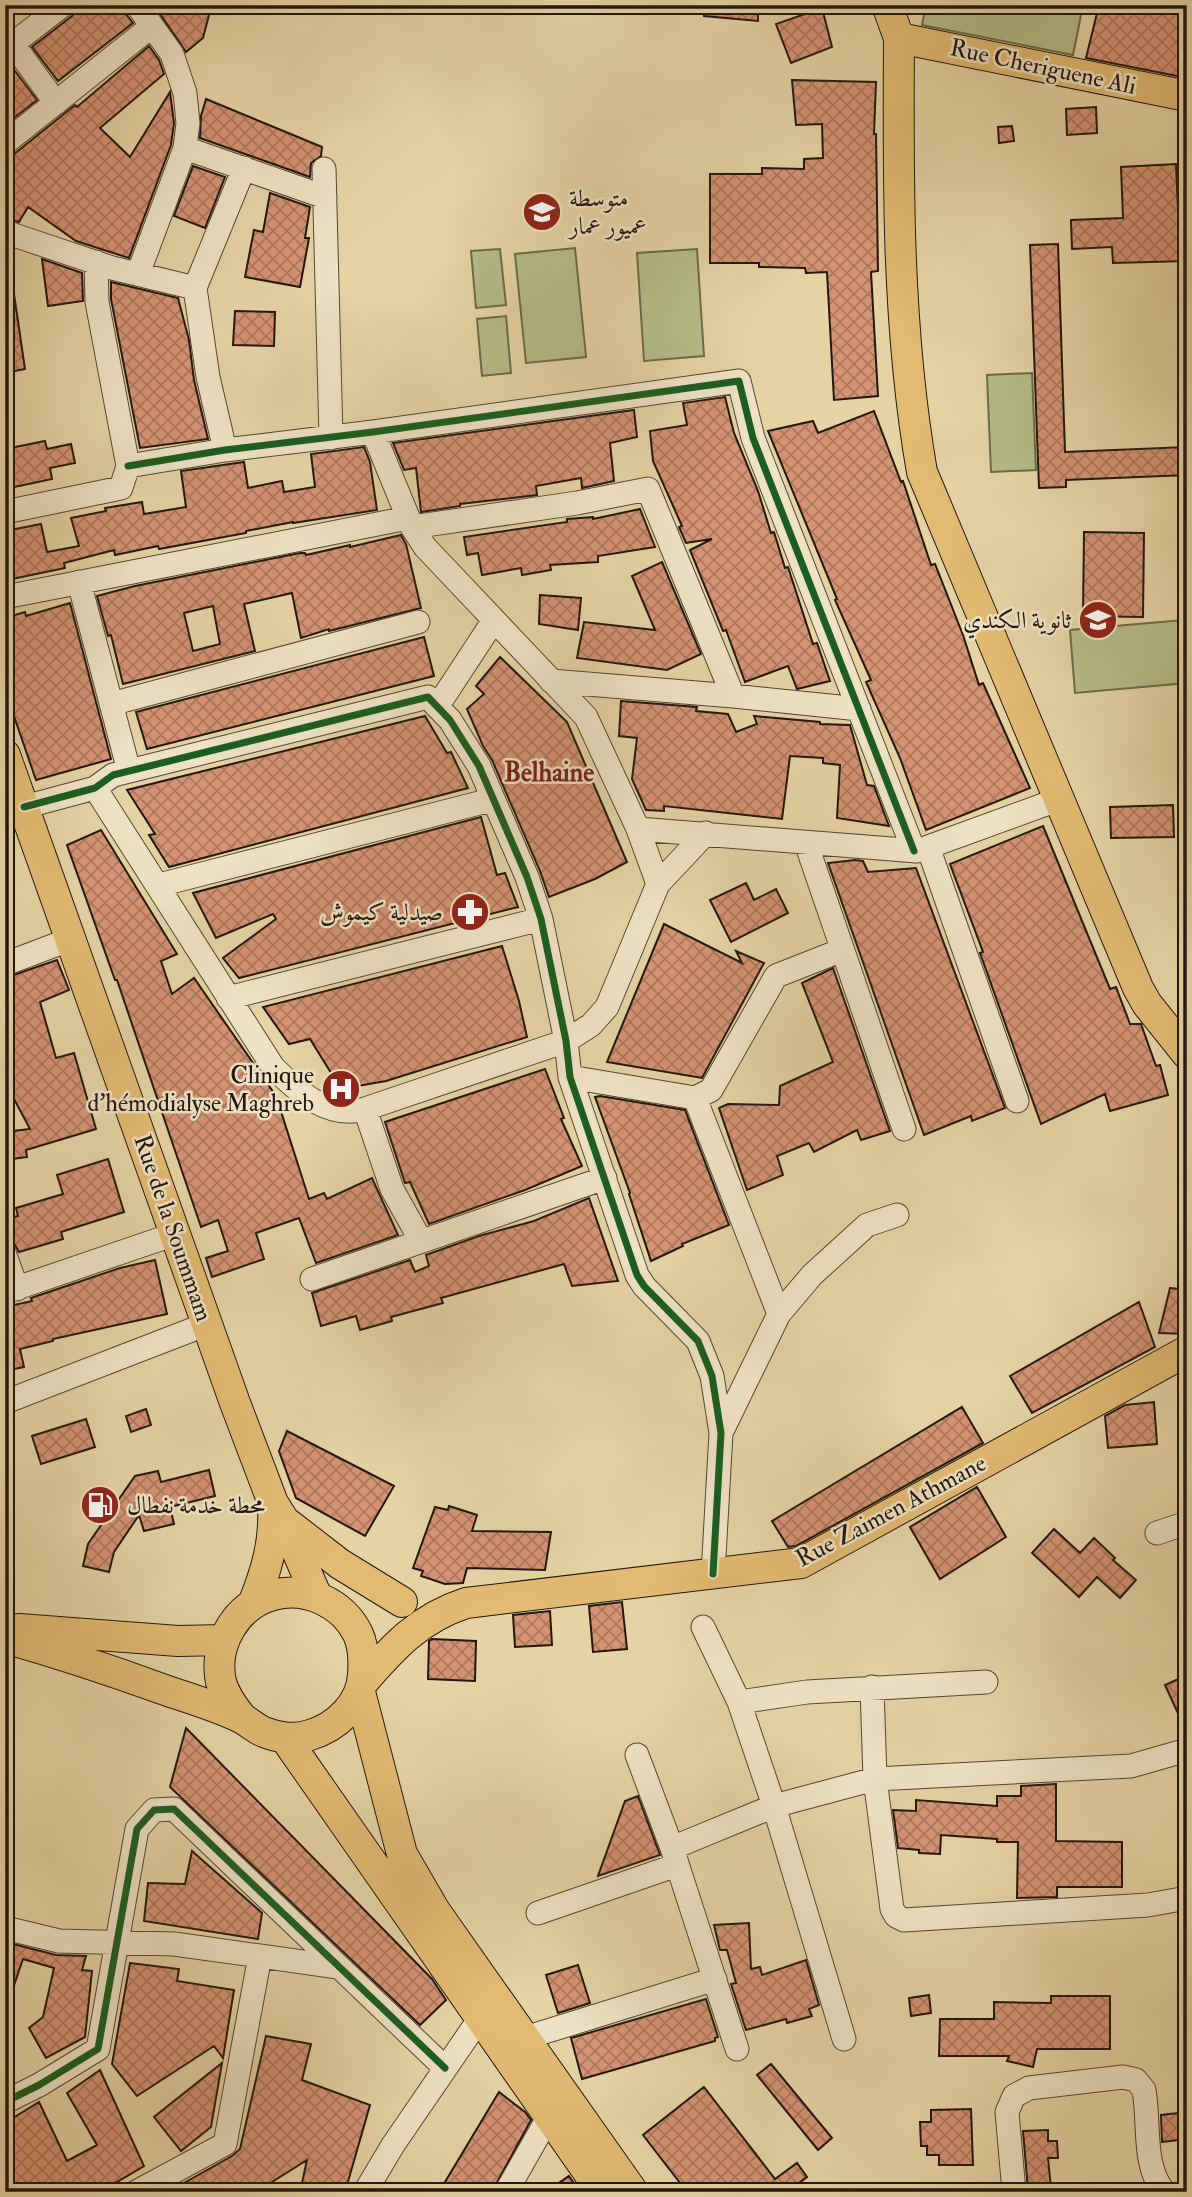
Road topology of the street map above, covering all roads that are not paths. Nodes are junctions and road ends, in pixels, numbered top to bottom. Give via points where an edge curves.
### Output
1 (28, 5) edge
2 (63, 5) edge
3 (137, 5) edge
4 (887, 5) edge
5 (152, 26) junction
6 (33, 29) junction
7 (899, 38) junction
8 (9, 47) edge
9 (1187, 96) edge
10 (56, 103) junction
11 (5, 143) edge
12 (185, 148) junction
13 (244, 168) junction
14 (324, 169) dead end
15 (325, 197) junction
16 (5, 232) edge
17 (96, 262) junction
18 (138, 274) junction
19 (195, 288) junction
20 (373, 432) junction
21 (331, 438) junction
22 (225, 450) junction
23 (128, 466) junction
24 (5, 512) edge
25 (410, 522) junction
26 (79, 582) junction
27 (5, 597) edge
28 (494, 620) junction
29 (418, 622) dead end
30 (551, 681) junction
31 (733, 696) junction
32 (111, 704) junction
33 (437, 706) junction
34 (859, 709) junction
35 (5, 755) edge
36 (129, 771) junction
37 (95, 788) junction
38 (1060, 799) junction
39 (491, 800) junction
40 (24, 807) junction
41 (638, 829) junction
42 (706, 833) junction
43 (806, 843) junction
44 (921, 849) junction
45 (658, 884) junction
46 (159, 886) junction
47 (541, 919) junction
48 (71, 939) junction
49 (842, 950) junction
50 (5, 964) edge
51 (228, 998) junction
52 (566, 1041) junction
53 (1187, 1054) edge
54 (570, 1077) junction
55 (695, 1098) junction
56 (1017, 1101) dead end
57 (365, 1109) junction
58 (904, 1129) dead end
59 (605, 1178) junction
60 (897, 1215) dead end
61 (175, 1234) junction
62 (421, 1241) junction
63 (5, 1255) edge
64 (312, 1279) dead end
65 (11, 1290) edge
66 (779, 1314) junction
67 (207, 1324) junction
68 (1187, 1351) edge
69 (5, 1402) edge
70 (720, 1433) junction
71 (278, 1511) junction
72 (1187, 1523) edge
73 (1157, 1534) dead end
74 (713, 1574) junction
75 (320, 1598) junction
76 (402, 1602) junction
77 (253, 1604) junction
78 (446, 1609) junction
79 (703, 1627) dead end
80 (5, 1628) edge
81 (5, 1638) edge
82 (224, 1640) junction
83 (986, 1682) dead end
84 (361, 1687) junction
85 (872, 1687) junction
86 (740, 1702) junction
87 (242, 1718) junction
88 (285, 1738) junction
89 (1187, 1751) edge
90 (637, 1755) dead end
91 (875, 1779) junction
92 (774, 1806) junction
93 (675, 1857) junction
94 (1187, 1898) edge
95 (538, 1913) dead end
96 (5, 1928) edge
97 (117, 1943) junction
98 (260, 1956) junction
99 (338, 1967) junction
100 (715, 1979) junction
101 (480, 2018) junction
102 (525, 2038) junction
103 (844, 2039) dead end
104 (737, 2049) dead end
105 (445, 2068) junction
106 (5, 2102) edge
107 (556, 2105) junction
108 (136, 2192) edge
109 (365, 2192) edge
110 (506, 2192) edge
111 (602, 2192) edge
112 (633, 2192) edge
113 (1014, 2192) edge
114 (1164, 2192) edge

1 - 6 street
2 - 6 street
3 - 5 street
4 - 7 main road
5 - 10 street
5 - 12 street via 172,54 185,93
6 - 8 street
7 - 9 main road, Rue Cheriguene Ali
7 - 38 main road via 901,260 911,400 922,472
8 - 10 street
10 - 11 street
12 - 13 street
12 - 18 street
13 - 15 street
13 - 19 street
14 - 15 street
15 - 21 street
16 - 17 street
17 - 18 street
17 - 23 street via 97,302
18 - 19 street
19 - 22 street
20 - 21 street
20 - 25 street
20 - 34 street via 738,381 752,438
21 - 22 street
22 - 23 street
23 - 24 street via 121,488
25 - 26 street
25 - 28 street via 425,547
25 - 31 street via 577,503 648,489
26 - 27 street
26 - 32 street
28 - 30 street
28 - 33 street
29 - 32 street
30 - 31 street
30 - 41 street via 586,717
31 - 34 street
32 - 36 street
33 - 36 street via 428,697
33 - 39 street via 479,766
34 - 44 street
35 - 40 main road, Rue de la Soummam
36 - 37 street via 113,775
37 - 40 street
37 - 46 street
38 - 44 street
38 - 53 main road via 1138,988
39 - 46 street
39 - 47 street
40 - 48 main road, Rue de la Soummam
41 - 42 street
41 - 45 street
42 - 43 street
42 - 45 street
43 - 44 street
43 - 49 street
44 - 56 street
45 - 52 street via 607,1007 591,1025
46 - 51 street
47 - 51 street
47 - 52 street
48 - 50 street
48 - 61 main road, Rue de la Soummam
49 - 55 street via 776,976 711,1090
49 - 58 street
51 - 57 street via 287,1081 330,1109
52 - 54 street
52 - 57 street
54 - 55 street
54 - 59 street
55 - 66 street
57 - 62 street via 392,1189
59 - 62 street
59 - 70 street via 638,1275 698,1341 712,1376
60 - 66 street via 867,1225 812,1275
61 - 65 street
61 - 67 main road, Rue de la Soummam
62 - 64 street
63 - 65 street
66 - 70 street
67 - 69 street
67 - 71 main road, Rue de la Soummam
68 - 74 main road, Rue Zaimen Athmane via 801,1563
70 - 74 street
71 - 75 main road, Rue de la Soummam
71 - 76 main road via 340,1564
71 - 77 main road via 269,1560
72 - 73 street
74 - 78 main road, Rue Zaimen Athmane
75 - 76 main road
75 - 77 main road via 295,1592
75 - 84 main road via 344,1614 358,1634 365,1658
76 - 78 main road
77 - 82 main road
78 - 84 main road via 409,1633
79 - 86 street
80 - 82 main road via 178,1641
81 - 87 main road
82 - 87 main road via 221,1682
83 - 85 street
84 - 88 main road via 348,1712 330,1728 308,1737
84 - 102 main road via 402,1854 435,1911
85 - 86 street
85 - 91 street
86 - 92 street
87 - 88 main road via 262,1732
88 - 101 main road
89 - 91 street via 1131,1766
90 - 93 street
91 - 92 street
91 - 94 street via 892,1909 904,1920 1148,1905
92 - 93 street
92 - 103 street
93 - 95 street
93 - 100 street
96 - 97 street via 59,1941
97 - 98 street via 174,1944
97 - 99 street via 137,1829 154,1810 174,1809
97 - 106 street via 98,2049
98 - 99 street
98 - 108 street via 225,2144
99 - 105 street
100 - 102 street
100 - 104 street
101 - 105 street
101 - 107 main road
102 - 107 main road
105 - 109 street
107 - 110 street
107 - 111 main road
107 - 112 main road
113 - 114 street via 1007,2112 1014,2096 1029,2088 1123,2077 1136,2080 1144,2090 1151,2168

